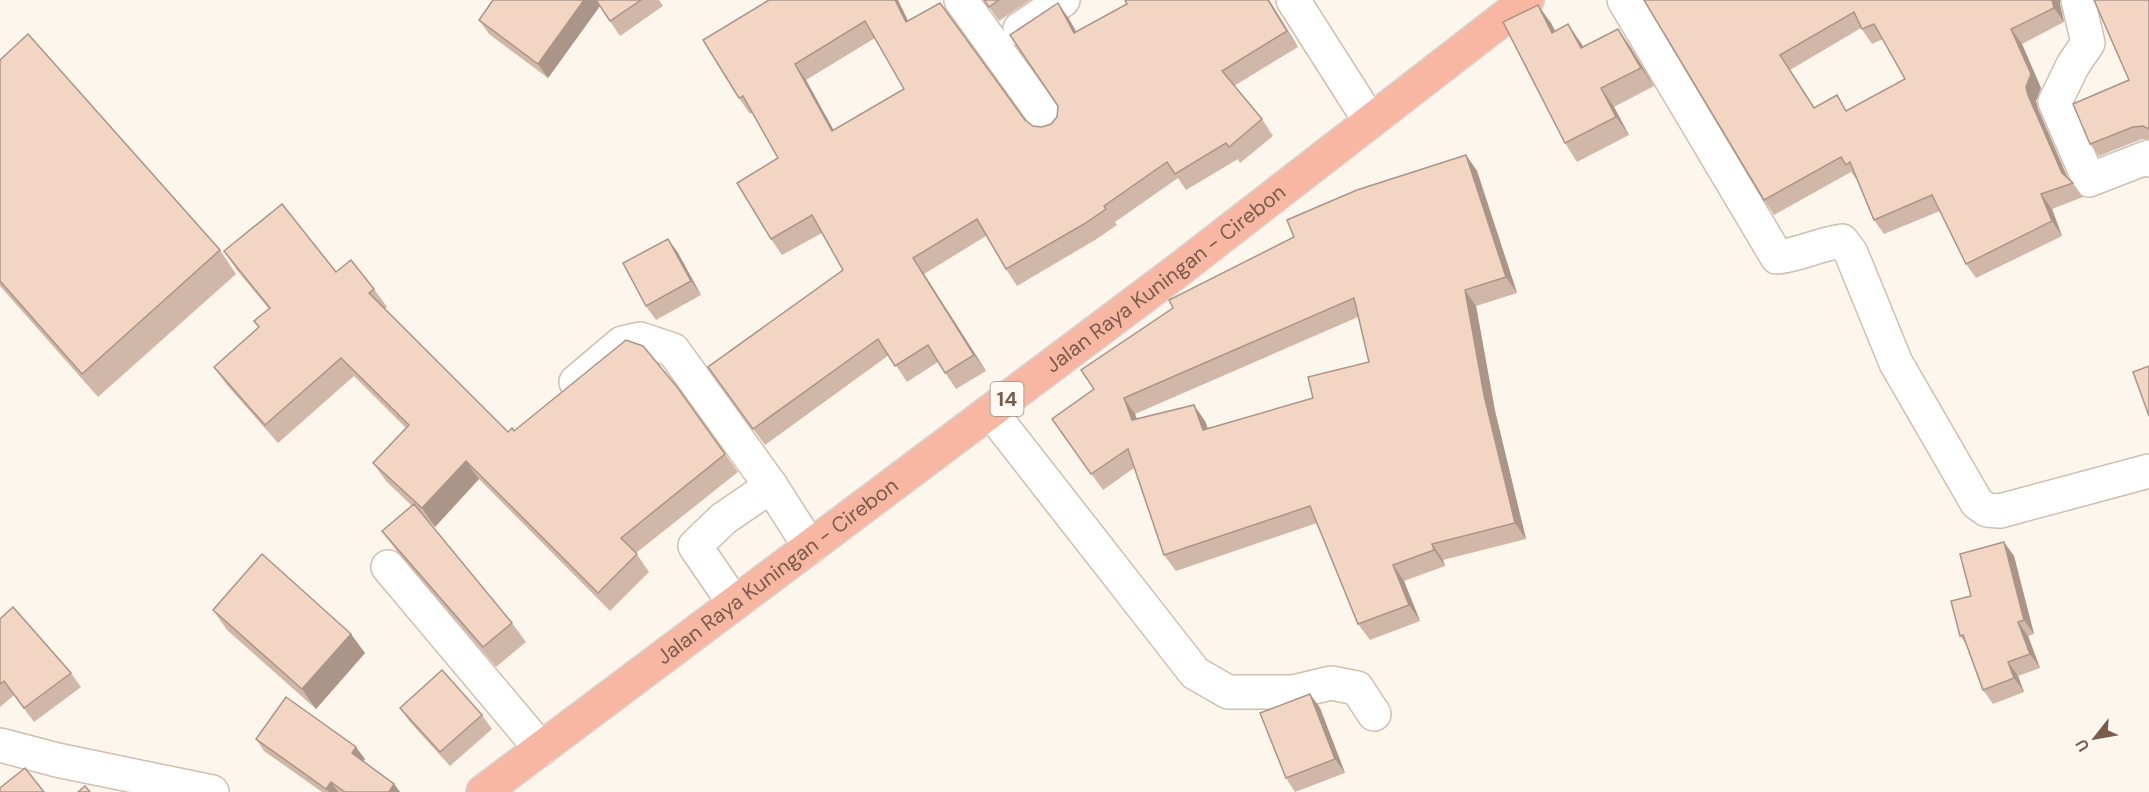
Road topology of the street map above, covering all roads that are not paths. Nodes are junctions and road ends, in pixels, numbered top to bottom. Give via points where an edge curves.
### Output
1 (961, 0) edge
2 (1063, 0) edge
3 (1293, 0) edge
4 (1527, 0) edge
5 (1624, 0) edge
6 (2078, 0) edge
7 (996, 46) junction
8 (1370, 121) junction
9 (1051, 125) edge
10 (2149, 160) edge
11 (554, 400) edge
12 (991, 412) junction
13 (2149, 471) edge
14 (771, 486) junction
15 (810, 547) junction
16 (388, 567) dead end
17 (734, 603) junction
18 (1374, 714) dead end
19 (0, 745) edge
20 (541, 749) junction
21 (212, 792) edge
22 (483, 792) edge

1 - 7 street
2 - 7 street
3 - 8 street
4 - 8 highway, Jalan Raya Kuningan - Cirebon / 14
5 - 13 street via 1777,257 1842,241 1851,253 1896,363 1977,503 1987,510 2000,511
6 - 10 street via 2088,43 2055,102 2089,180 2148,157
7 - 9 street
8 - 12 highway, Jalan Raya Kuningan - Cirebon / 14
11 - 14 street via 622,343 640,339 673,350
12 - 15 highway, Jalan Raya Kuningan - Cirebon / 14
12 - 18 street via 1195,672 1228,692 1293,692 1331,683 1357,688
14 - 15 street
14 - 17 street via 723,519 695,546
15 - 17 highway, Jalan Raya Kuningan - Cirebon / 14
16 - 20 street
17 - 20 highway, Jalan Raya Kuningan - Cirebon / 14
19 - 21 street
20 - 22 highway, Jalan Raya Kuningan - Cirebon / 14

